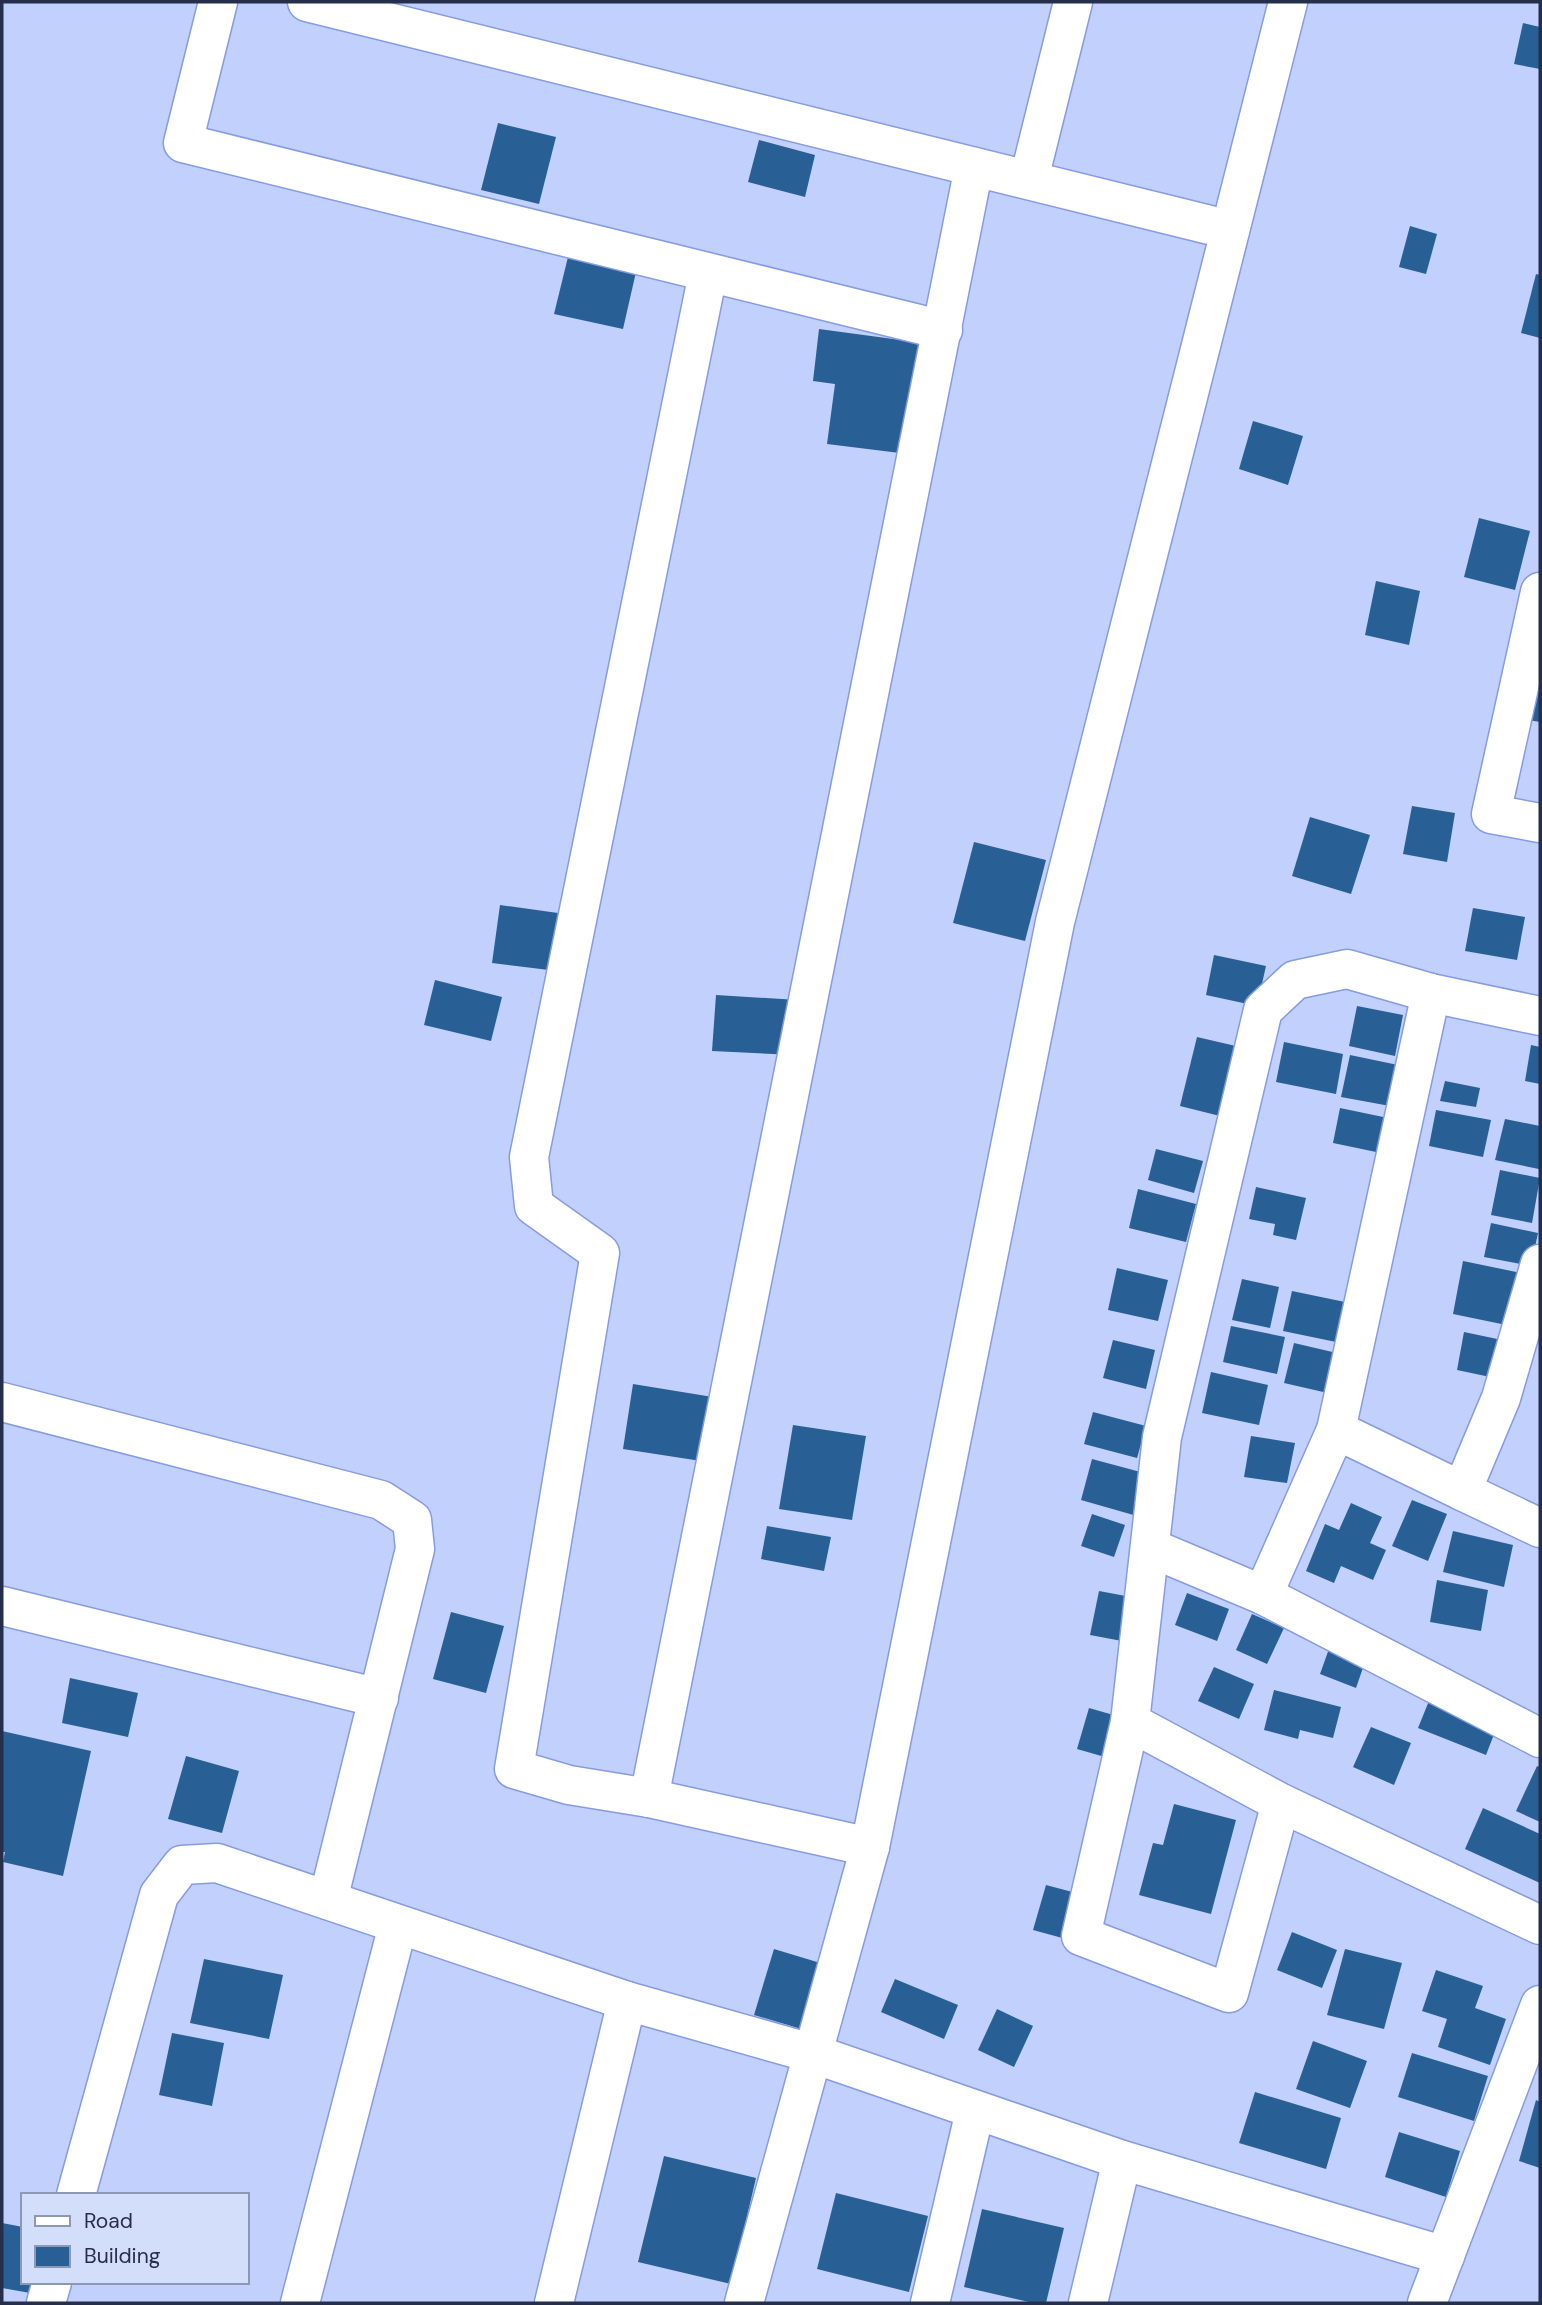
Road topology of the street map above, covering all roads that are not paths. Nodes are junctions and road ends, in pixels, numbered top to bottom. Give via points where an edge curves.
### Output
1 (218, 2) edge
2 (307, 2) edge
3 (1073, 2) edge
4 (1288, 2) edge
5 (974, 167) junction
6 (1029, 179) junction
7 (1230, 230) junction
8 (708, 273) junction
9 (943, 330) junction
10 (1538, 608) edge
11 (1540, 823) edge
12 (1432, 993) junction
13 (1540, 1016) edge
14 (1540, 1264) edge
15 (2, 1402) edge
16 (1336, 1430) junction
17 (1462, 1491) junction
18 (1540, 1528) edge
19 (1151, 1548) junction
20 (1263, 1595) junction
21 (2, 1606) edge
22 (379, 1698) junction
23 (1130, 1722) junction
24 (1540, 1738) edge
25 (649, 1798) junction
26 (1281, 1803) junction
27 (870, 1847) junction
28 (328, 1900) junction
29 (398, 1925) junction
30 (1540, 1925) edge
31 (626, 2001) junction
32 (1540, 2005) edge
33 (811, 2053) junction
34 (975, 2111) junction
35 (1122, 2160) junction
36 (77, 2193) edge
37 (1445, 2256) junction
38 (51, 2284) edge
39 (46, 2303) edge
40 (300, 2303) edge
41 (554, 2303) edge
42 (744, 2303) edge
43 (930, 2303) edge
44 (1088, 2303) edge
45 (1427, 2303) edge

1 - 8 street via 183,143
2 - 5 street
3 - 6 street
4 - 7 street
5 - 6 street
5 - 9 street
6 - 7 street
7 - 27 street via 1055,922
8 - 9 street
8 - 25 street via 529,1157 534,1206 600,1253 514,1769 569,1785
9 - 25 street
10 - 11 street via 1491,814
12 - 13 street
12 - 16 street
12 - 19 street via 1347,969 1295,980 1263,1010 1162,1437
14 - 17 street via 1501,1398
15 - 22 street via 381,1500 412,1520 415,1549
16 - 17 street
16 - 20 street
17 - 18 street
19 - 20 street
19 - 23 street
20 - 24 street
21 - 22 street
22 - 28 street
23 - 26 street
23 - 26 street via 1081,1936 1228,1993
25 - 27 street
26 - 30 street
27 - 33 street
28 - 29 street
28 - 36 street via 217,1863 182,1865 159,1895
29 - 31 street
29 - 40 street
31 - 33 street
31 - 41 street
32 - 37 street
33 - 34 street
33 - 42 street
34 - 35 street
34 - 43 street
35 - 37 street
35 - 44 street
37 - 45 street
38 - 39 street

